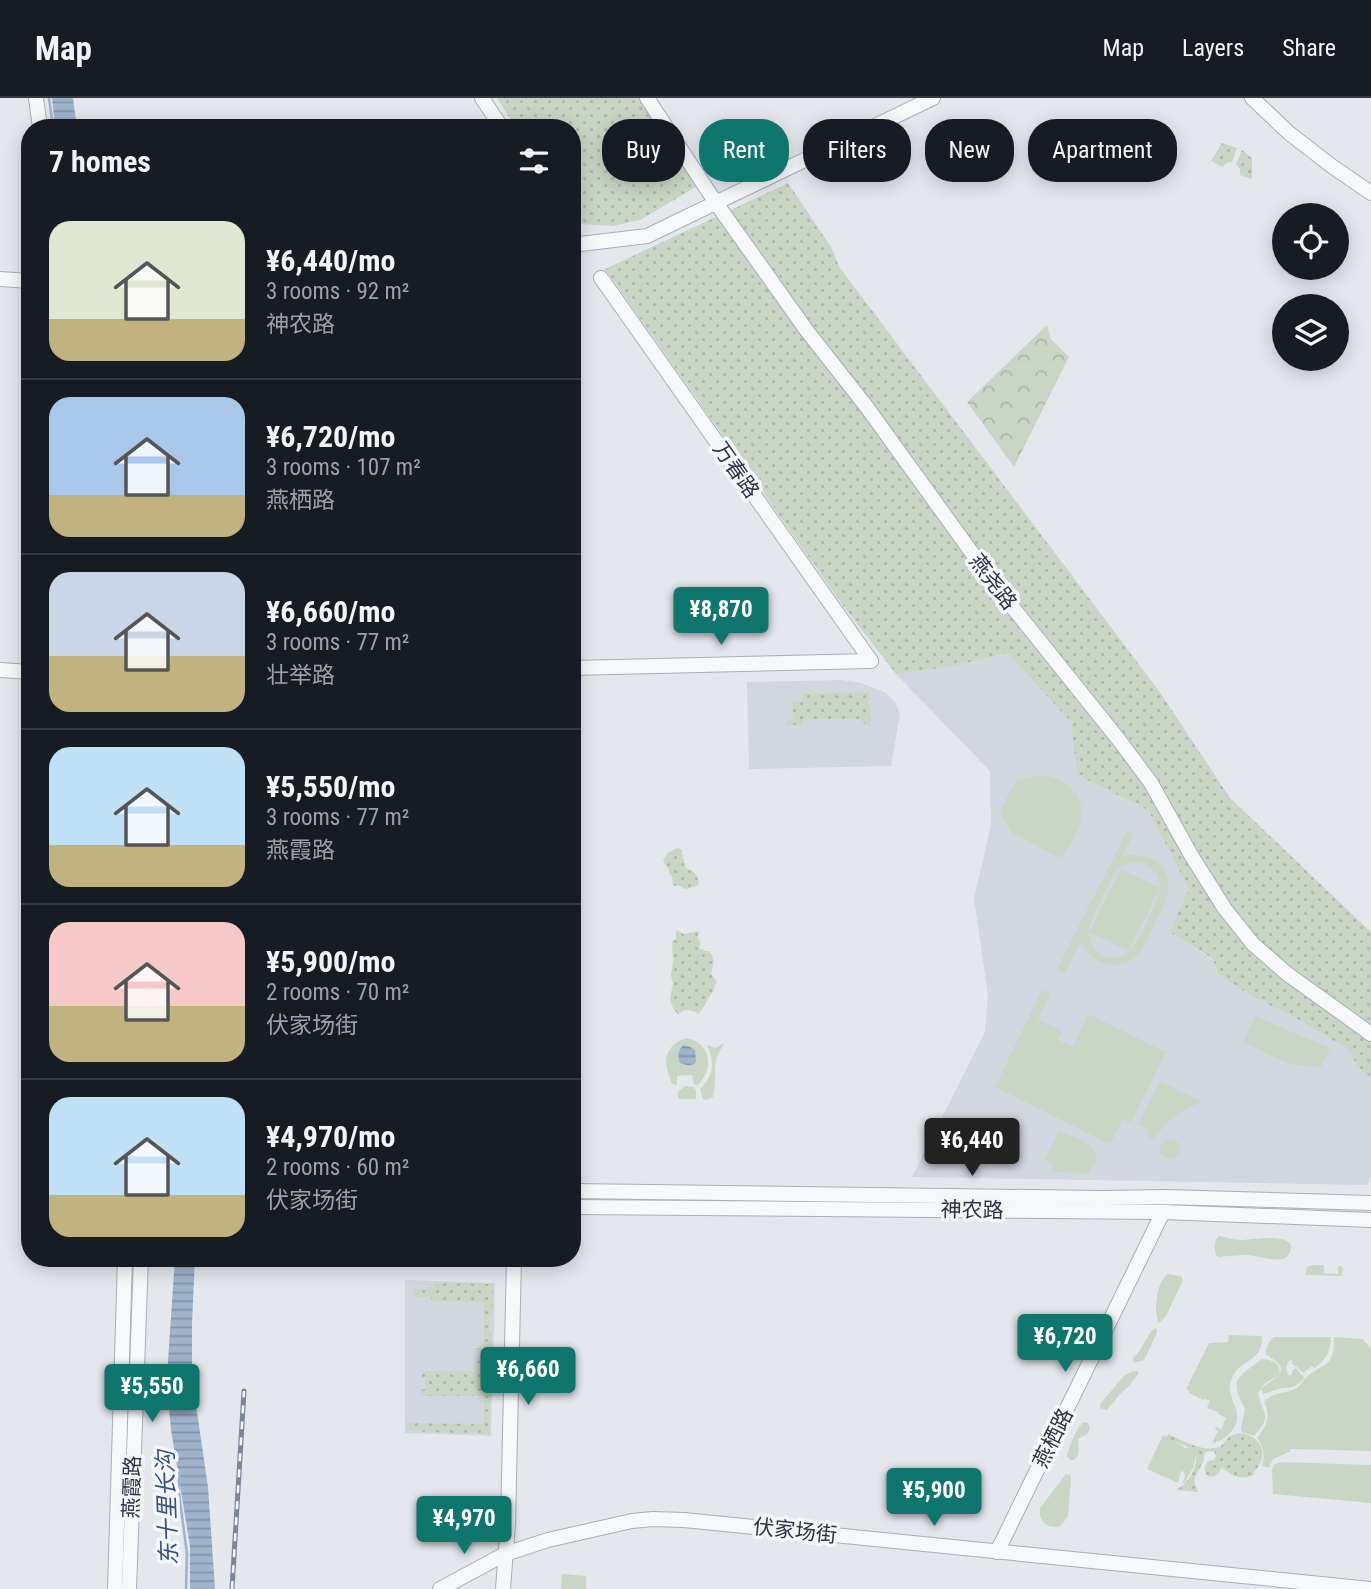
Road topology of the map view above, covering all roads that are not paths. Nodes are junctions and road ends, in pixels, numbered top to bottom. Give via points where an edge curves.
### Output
1 (36, 98) edge
2 (482, 98) edge
3 (647, 98) edge
4 (933, 98) edge
5 (1252, 98) edge
6 (39, 119) edge
7 (496, 119) edge
8 (1371, 193) edge
9 (716, 203) junction
10 (581, 244) edge
11 (601, 278) dead end
12 (0, 279) edge
13 (21, 280) edge
14 (581, 668) edge
15 (0, 670) edge
16 (21, 671) edge
17 (1371, 1034) edge
18 (581, 1191) edge
19 (1371, 1203) edge
20 (581, 1207) edge
21 (1163, 1212) junction
22 (1371, 1220) edge
23 (125, 1267) edge
24 (141, 1267) edge
25 (514, 1267) edge
26 (998, 1552) junction
27 (505, 1555) junction
28 (115, 1589) edge
29 (129, 1589) edge
30 (440, 1589) edge
31 (503, 1589) edge
32 (1371, 1589) edge

1 - 6 street
2 - 7 street
3 - 9 street, 燕尧路
4 - 9 street
5 - 8 street via 1289,133
9 - 10 street via 647,236
9 - 17 street, 燕尧路 via 998,589 1151,783 1225,909 1253,944 1286,973
11 - 14 street, 万春路 via 871,661
12 - 13 street
15 - 16 street
18 - 19 street, 神农路
20 - 21 street, 神农路
21 - 22 street, 神农路
21 - 26 street, 燕栖路
23 - 28 street, 燕霞路
24 - 29 street, 燕霞路
25 - 27 street
26 - 27 street, 伏家场街 via 653,1519 548,1540
26 - 32 street, 伏家场街
27 - 30 street, 伏家场街
27 - 31 street

